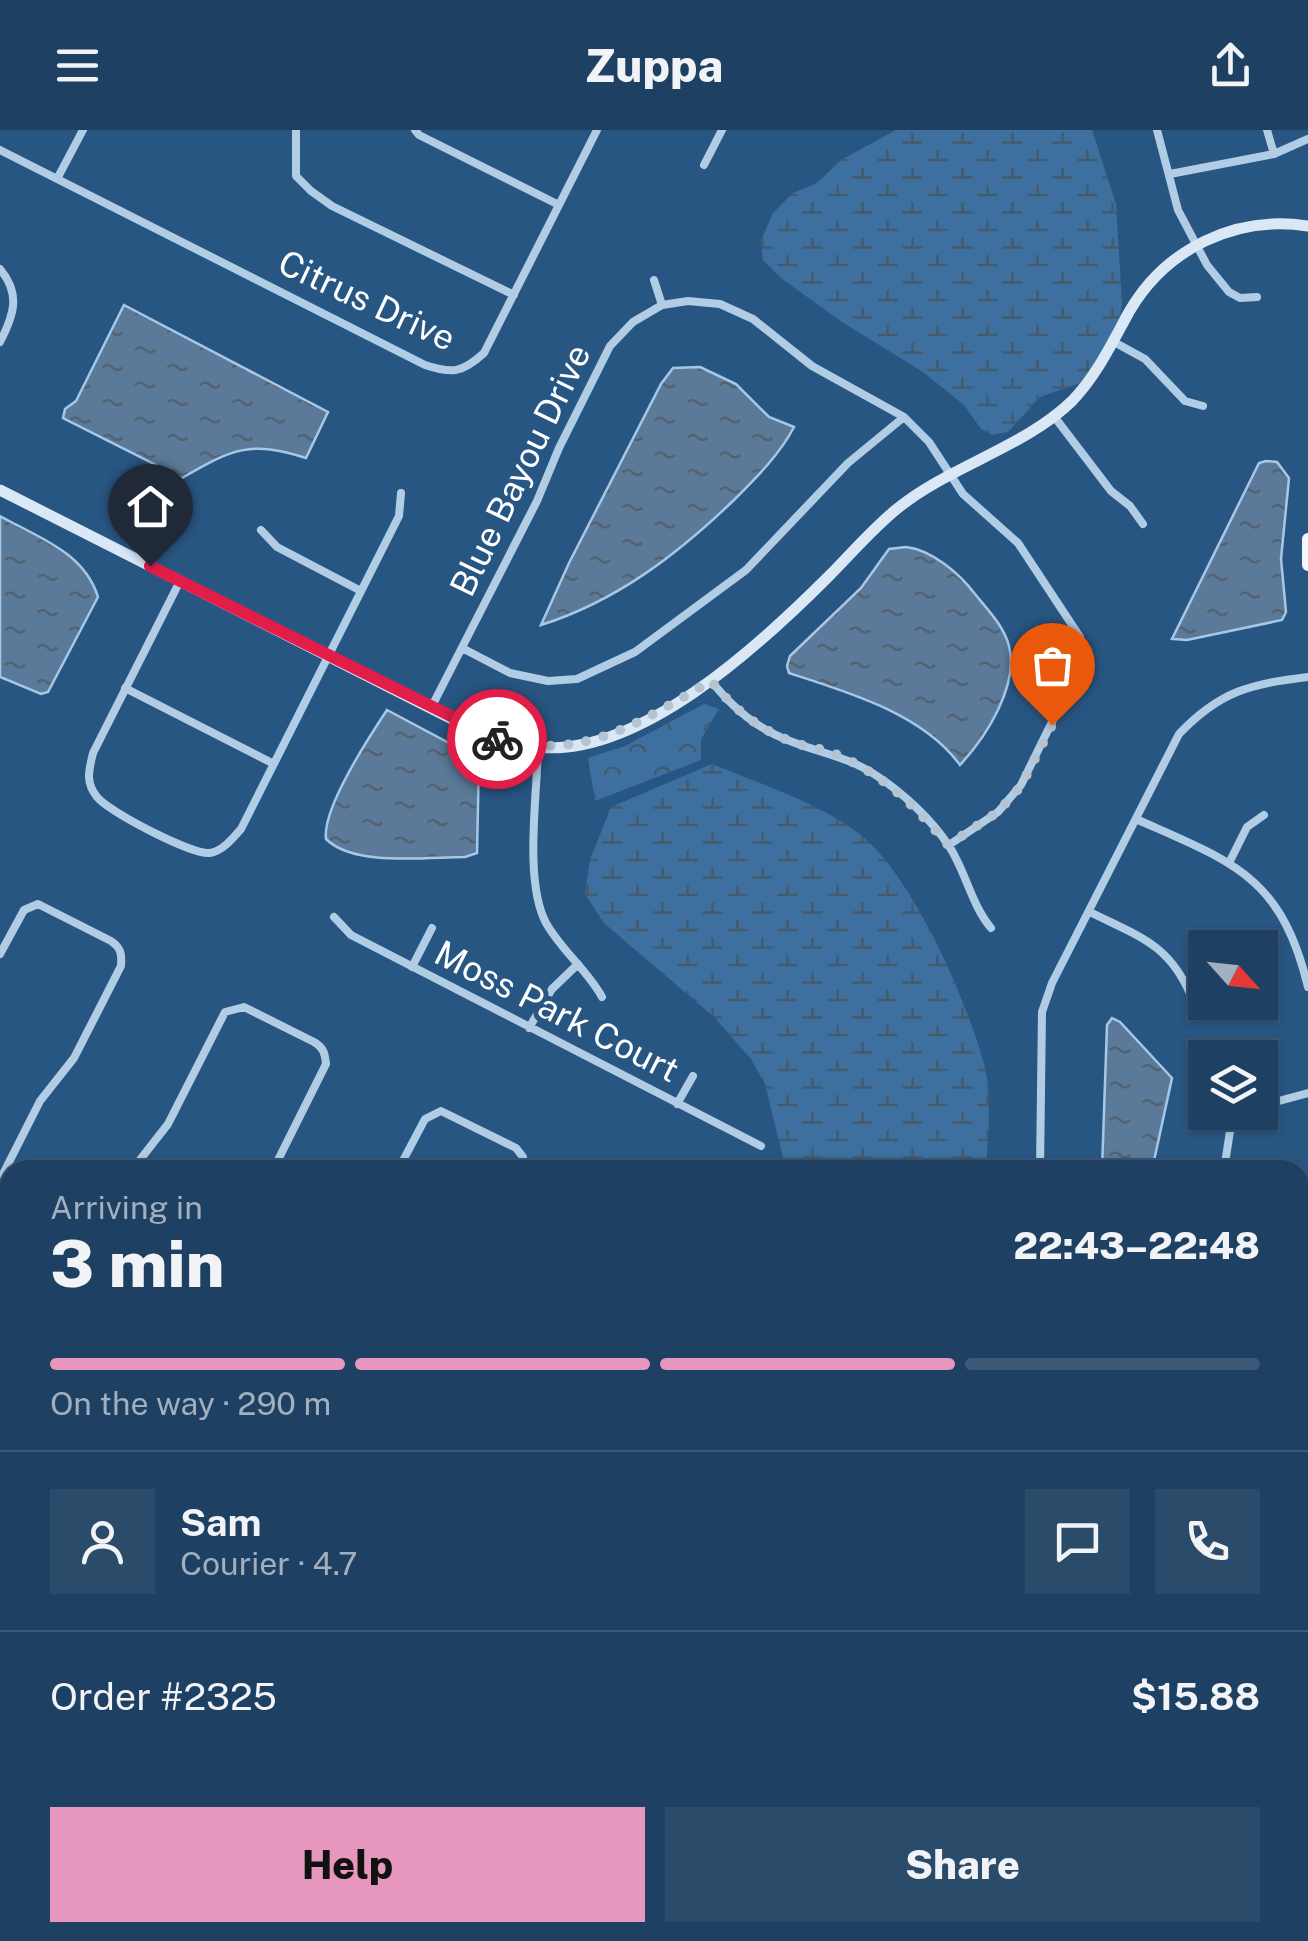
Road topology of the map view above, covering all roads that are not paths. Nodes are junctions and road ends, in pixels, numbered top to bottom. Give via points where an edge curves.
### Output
1 (83, 130) edge
2 (296, 130) edge
3 (415, 130) edge
4 (597, 130) edge
5 (722, 130) edge
6 (1156, 130) edge
7 (1267, 130) edge
8 (1308, 139) edge
9 (0, 150) edge
10 (1274, 154) junction
11 (704, 165) dead end
12 (1170, 174) junction
13 (57, 179) junction
14 (559, 205) junction
15 (1308, 226) edge
16 (1196, 244) junction
17 (0, 269) edge
18 (654, 280) dead end
19 (514, 295) junction
20 (1257, 298) dead end
21 (662, 305) junction
22 (0, 342) edge
23 (1114, 342) junction
24 (1203, 406) dead end
25 (1053, 416) junction
26 (904, 418) junction
27 (948, 474) junction
28 (0, 490) edge
29 (401, 493) dead end
30 (1143, 524) dead end
31 (261, 530) dead end
32 (1308, 540) edge
33 (1308, 565) edge
34 (180, 581) junction
35 (362, 592) junction
36 (462, 648) junction
37 (329, 657) junction
38 (1308, 677) edge
39 (711, 681) junction
40 (125, 688) junction
41 (431, 708) junction
42 (538, 748) junction
43 (274, 764) junction
44 (1264, 816) dead end
45 (1136, 819) junction
46 (948, 845) junction
47 (1230, 861) junction
48 (1090, 912) junction
49 (334, 918) dead end
50 (432, 928) dead end
51 (992, 928) dead end
52 (0, 954) edge
53 (578, 964) junction
54 (412, 967) junction
55 (1308, 987) edge
56 (1188, 989) edge
57 (602, 997) dead end
58 (529, 1028) junction
59 (693, 1076) dead end
60 (1308, 1094) edge
61 (1278, 1102) edge
62 (677, 1104) junction
63 (1231, 1130) edge
64 (761, 1146) dead end
65 (1226, 1157) dead end
66 (10, 1160) edge
67 (140, 1160) edge
68 (278, 1160) edge
69 (403, 1160) edge
70 (522, 1160) edge
71 (1040, 1160) edge

1 - 13 street
2 - 19 street via 296,176 311,192
3 - 14 street
4 - 14 street, Citrus Drive
5 - 11 street
6 - 12 street
7 - 10 street
8 - 10 street
9 - 13 street, Citrus Drive
10 - 12 street
12 - 16 street via 1178,210
13 - 19 street, Citrus Drive via 450,373 466,370 484,353
14 - 19 street, Citrus Drive
15 - 16 street via 1250,226
16 - 20 street via 1229,292
16 - 23 street via 1155,275
17 - 22 street via 16,300
18 - 21 street
21 - 26 street via 688,301 742,312 812,366
21 - 36 street, Blue Bayou Drive via 633,322 601,361
23 - 24 street via 1145,359 1185,401
23 - 25 street
25 - 27 street
25 - 30 street
26 - 27 street
26 - 36 street via 848,464 746,570 635,652 577,679 548,682 510,673
27 - 39 street via 898,508 751,651
27 - 46 street via 1018,543 1080,636 1078,669 1021,786 998,812
28 - 34 street
29 - 35 street via 399,516
31 - 35 street via 277,547
32 - 33 main road
34 - 37 street
34 - 40 street
35 - 37 street
36 - 41 street, Blue Bayou Drive
37 - 41 street
37 - 43 street
38 - 45 street via 1244,688 1199,713 1179,734
39 - 42 street via 632,727 588,744
39 - 46 street via 756,724 876,776 915,806
40 - 43 street
40 - 43 street via 87,777 110,808 210,853 241,829
41 - 42 street via 499,740
42 - 53 street via 535,894 548,927
44 - 47 street via 1247,827
45 - 47 street
45 - 48 street
46 - 51 street
47 - 55 street via 1266,892 1285,920
48 - 56 street via 1159,948
48 - 71 street via 1042,1012
49 - 54 street, Moss Park Court via 351,935
50 - 54 street
52 - 66 street via 24,910 38,904 111,941 122,957 74,1058 40,1101
53 - 57 street
53 - 58 street via 552,989
54 - 58 street, Moss Park Court
58 - 62 street, Moss Park Court
59 - 62 street
60 - 61 street
62 - 64 street, Moss Park Court
63 - 65 street
67 - 68 street via 168,1124 225,1012 244,1007 325,1054
69 - 70 street via 425,1119 441,1111 516,1148

